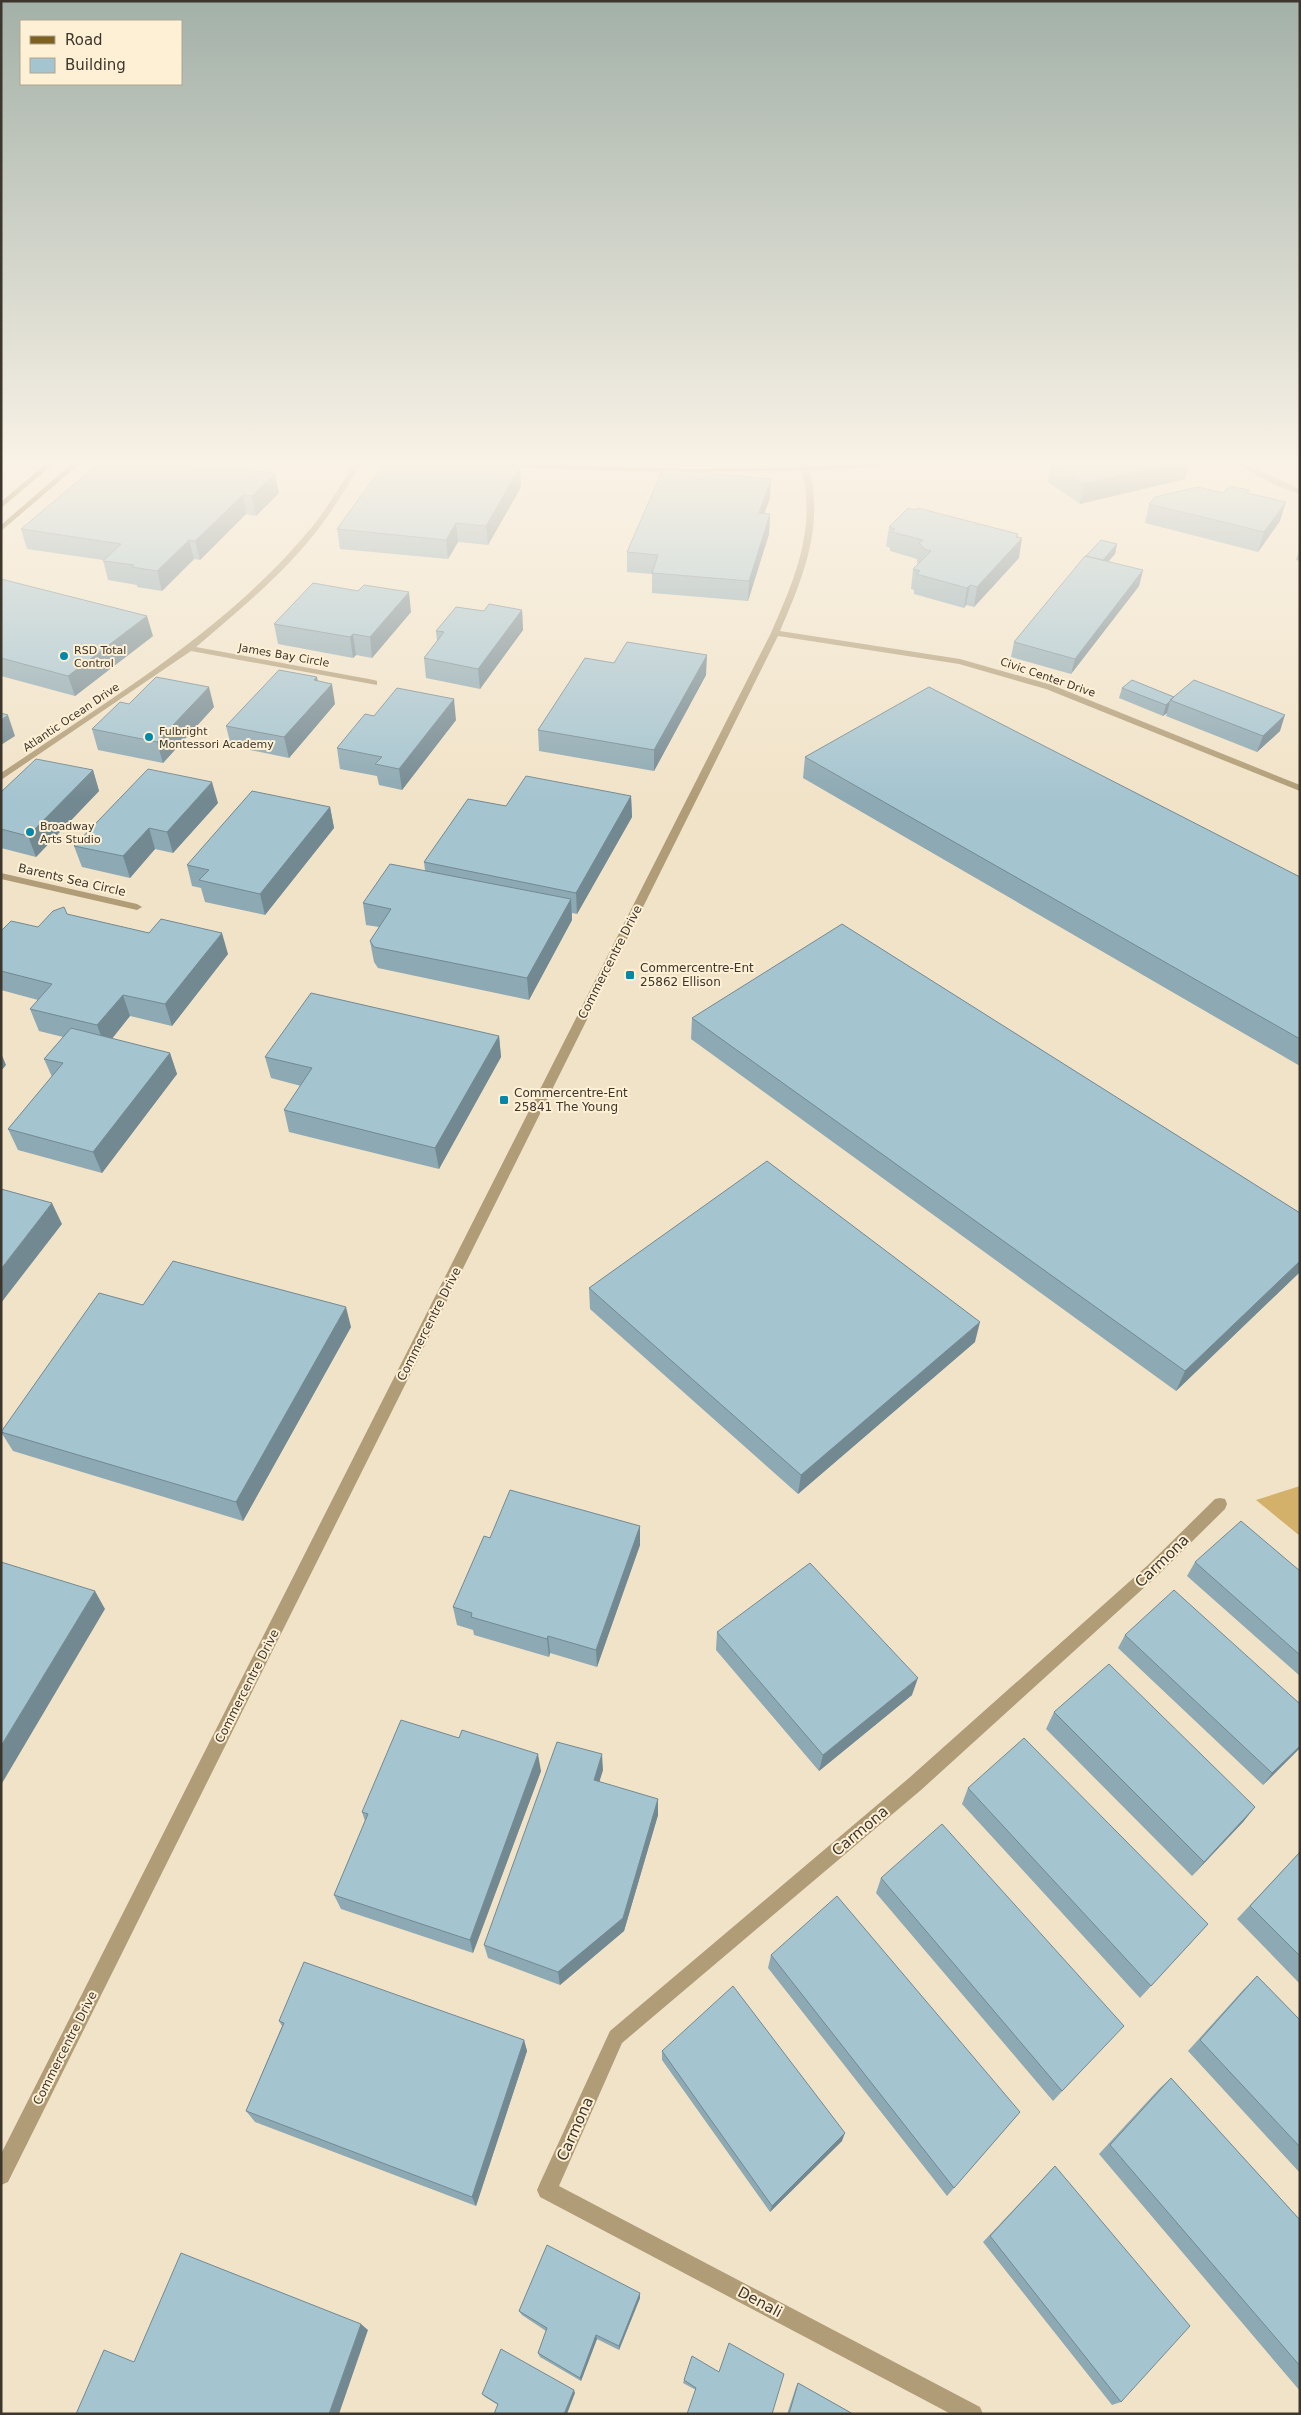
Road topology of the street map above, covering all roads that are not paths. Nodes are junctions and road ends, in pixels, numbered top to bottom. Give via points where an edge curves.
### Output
1 (272, 574) edge
2 (800, 574) edge
3 (775, 633) junction
4 (189, 648) junction
5 (374, 683) dead end
6 (1, 777) edge
7 (1300, 788) edge
8 (1, 876) edge
9 (137, 907) dead end
10 (1220, 1504) dead end
11 (1, 2175) edge
12 (547, 2190) joint
13 (973, 2414) edge

1 - 4 street, Atlantic Ocean Drive
2 - 3 street, Commercentre Drive
3 - 7 street, Civic Center Drive via 905,652 1005,674 1049,687
3 - 11 street, Commercentre Drive
4 - 5 street, James Bay Circle
4 - 6 street, Atlantic Ocean Drive
8 - 9 street, Barents Sea Circle
10 - 12 street, Carmona via 1153,1570 915,1784 616,2038
12 - 13 street, Denali

